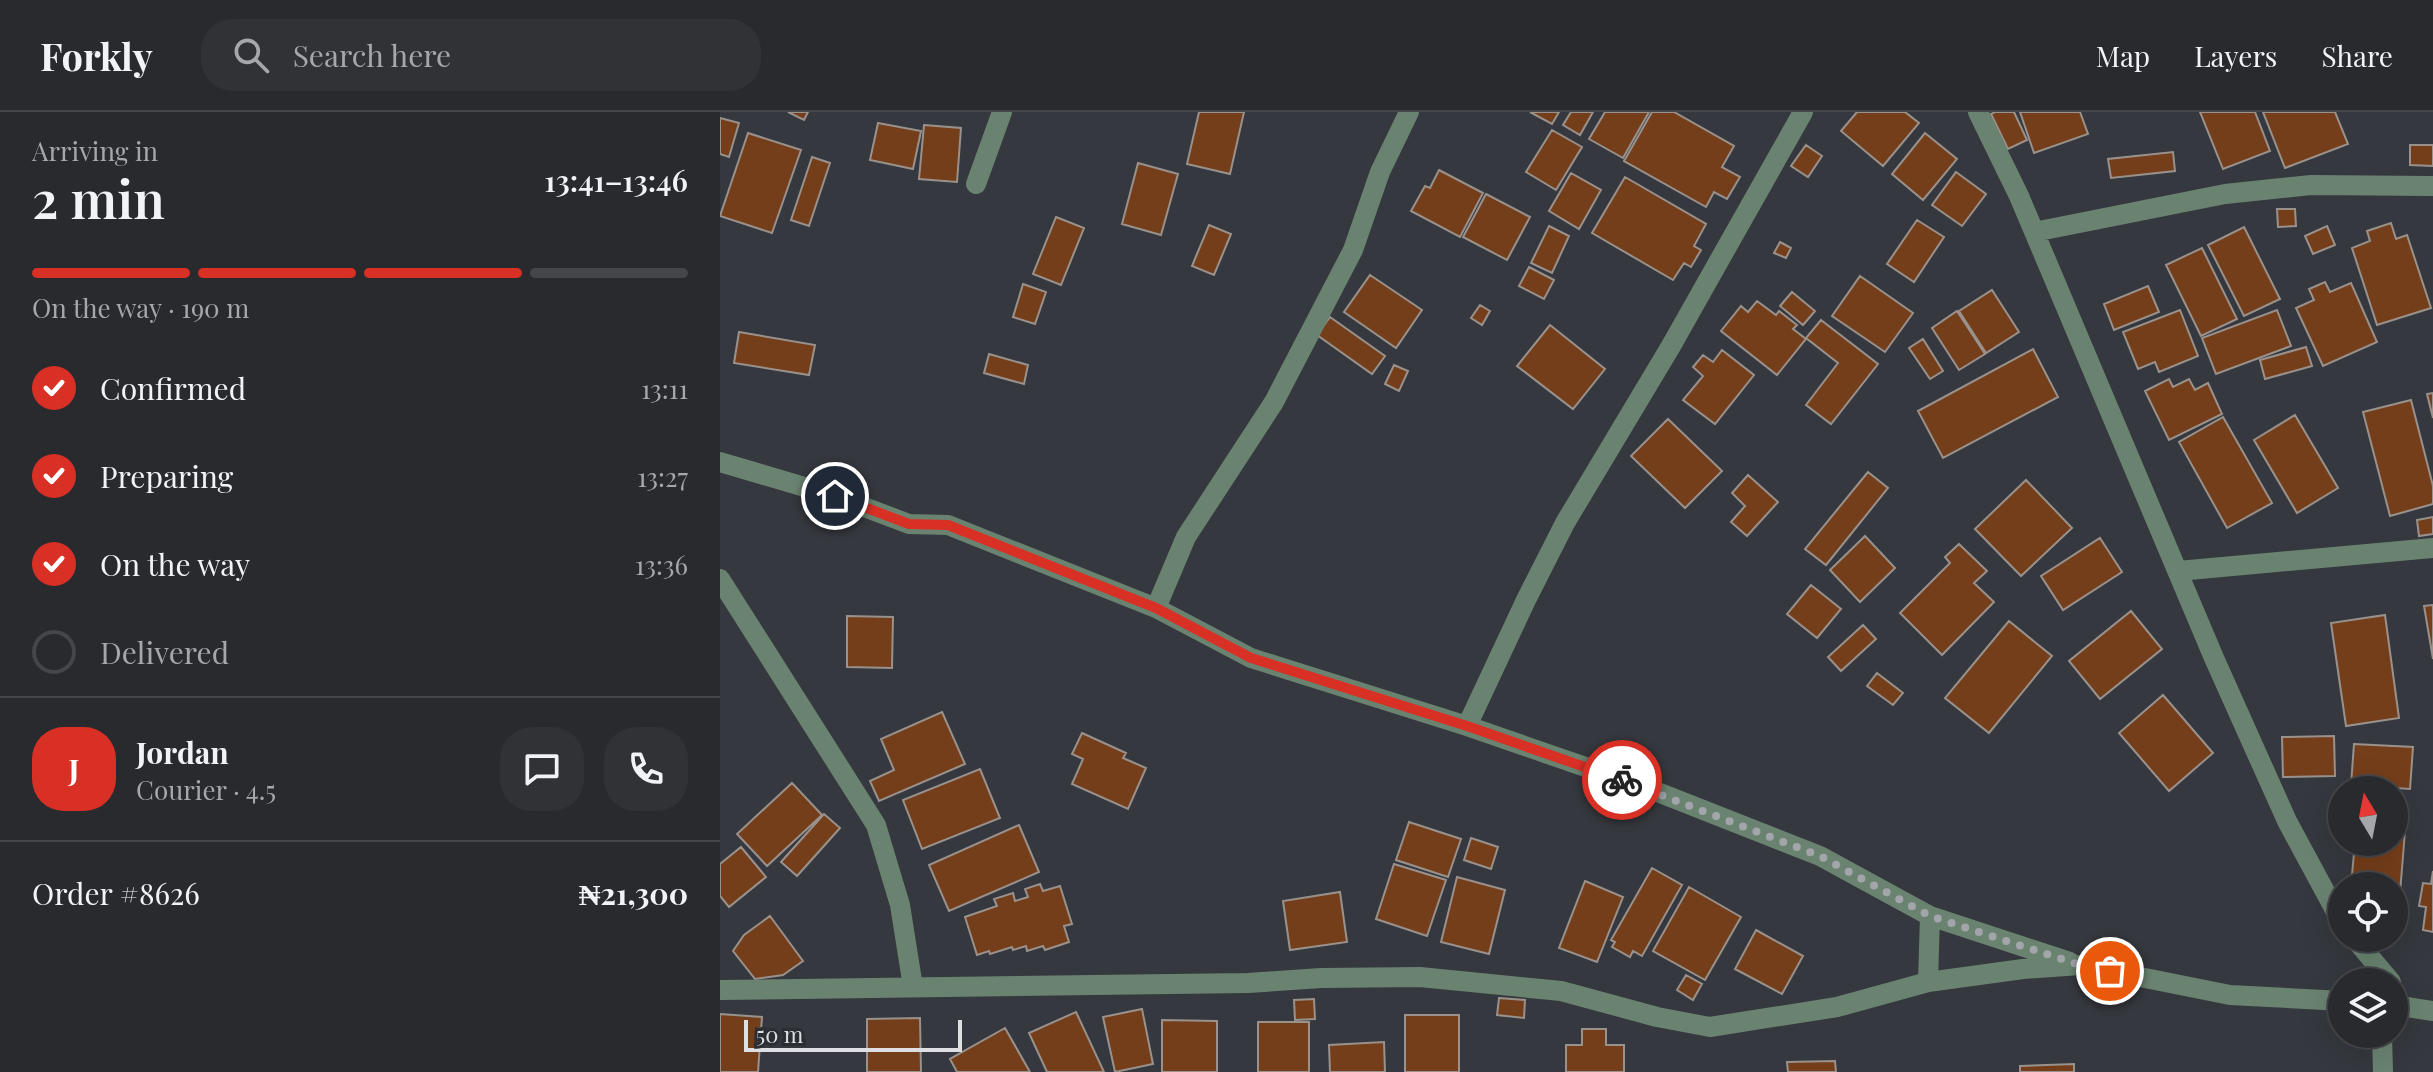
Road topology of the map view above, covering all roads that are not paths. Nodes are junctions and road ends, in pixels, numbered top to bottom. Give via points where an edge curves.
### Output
1 (1002, 112) edge
2 (1409, 112) edge
3 (1803, 112) edge
4 (1978, 112) edge
5 (976, 184) dead end
6 (2433, 186) edge
7 (2034, 232) junction
8 (720, 462) edge
9 (2433, 548) edge
10 (2178, 571) junction
11 (720, 579) edge
12 (1156, 608) junction
13 (1467, 726) junction
14 (2328, 897) edge
15 (1930, 916) junction
16 (2366, 952) edge
17 (2080, 965) junction
18 (2379, 968) edge
19 (1928, 982) junction
20 (913, 987) junction
21 (720, 990) edge
22 (2328, 1000) edge
23 (2408, 1007) edge
24 (2433, 1011) edge
25 (2382, 1048) edge
26 (2383, 1072) edge

1 - 5 street
2 - 12 street via 1380,172 1353,250 1274,402 1186,537
3 - 13 street via 1565,523
4 - 7 street
6 - 7 street via 2311,185 2225,194
7 - 10 street
8 - 12 street via 909,524 948,525
9 - 10 street
10 - 14 street via 2287,821
11 - 20 street via 876,825 900,905
12 - 13 street via 1251,658
13 - 15 street via 1820,856
15 - 17 street
15 - 19 street
16 - 18 street
17 - 19 street
17 - 22 street via 2230,995
19 - 20 street via 1837,1007 1710,1027 1561,991 1420,977
20 - 21 street
23 - 24 street
25 - 26 street

